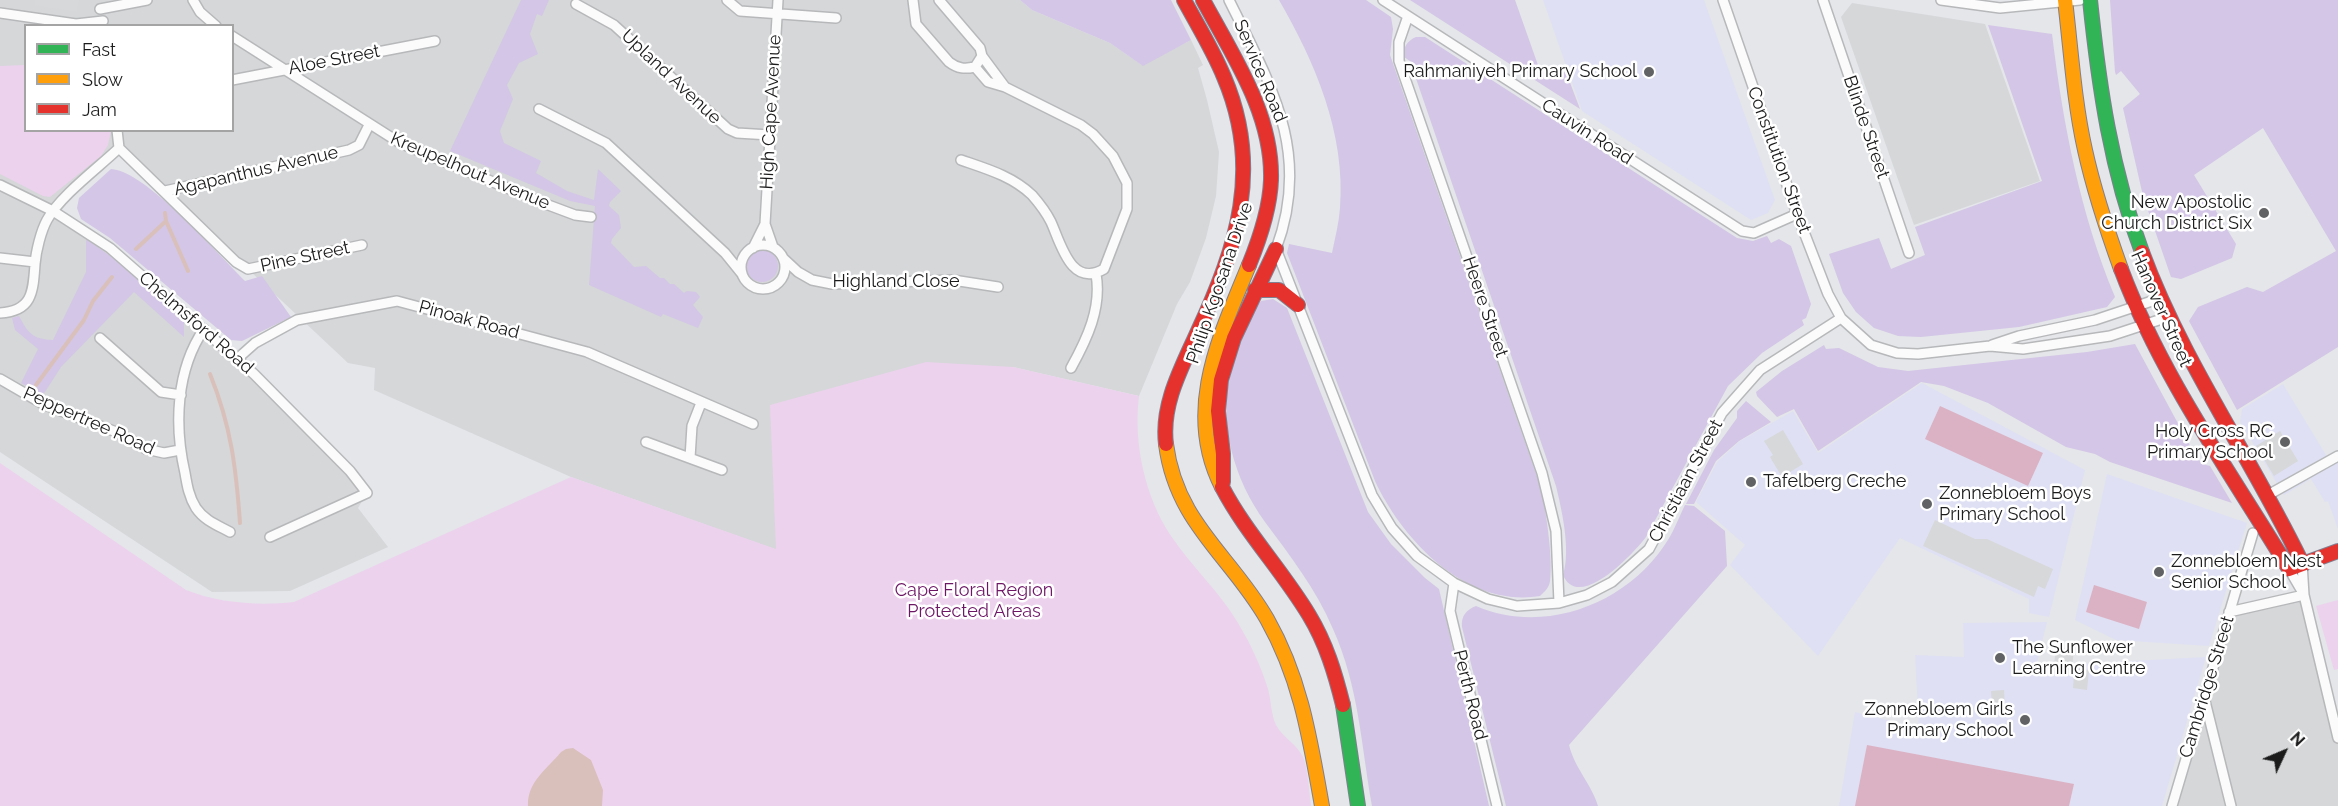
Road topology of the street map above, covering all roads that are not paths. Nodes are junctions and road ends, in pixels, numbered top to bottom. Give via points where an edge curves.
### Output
1 (147, 0) edge
2 (193, 0) edge
3 (727, 0) edge
4 (778, 0) edge
5 (913, 0) edge
6 (939, 0) edge
7 (1184, 0) edge
8 (1203, 0) edge
9 (1229, 0) edge
10 (1383, 0) edge
11 (1823, 0) edge
12 (1941, 0) edge
13 (2080, 0) edge
14 (2090, 0) edge
15 (1725, 1) edge
16 (2065, 1) edge
17 (576, 3) dead end
18 (99, 5) edge
19 (0, 13) edge
20 (777, 15) junction
21 (1408, 16) junction
22 (836, 18) dead end
23 (104, 23) edge
24 (214, 24) edge
25 (234, 37) edge
26 (435, 40) dead end
27 (981, 56) junction
28 (975, 67) junction
29 (284, 70) junction
30 (234, 80) edge
31 (1005, 87) junction
32 (539, 109) dead end
33 (369, 125) junction
34 (117, 132) edge
35 (770, 135) junction
36 (119, 148) junction
37 (962, 160) dead end
38 (0, 184) edge
39 (165, 191) junction
40 (53, 211) junction
41 (1797, 214) junction
42 (591, 217) dead end
43 (765, 224) junction
44 (362, 245) dead end
45 (773, 247) junction
46 (753, 248) junction
47 (1276, 249) junction
48 (725, 253) junction
49 (1909, 253) dead end
50 (745, 255) junction
51 (0, 258) edge
52 (784, 259) junction
53 (35, 262) junction
54 (798, 272) junction
55 (742, 274) junction
56 (1095, 274) junction
57 (784, 276) junction
58 (998, 287) dead end
59 (1255, 290) junction
60 (2161, 298) junction
61 (1298, 305) junction
62 (2136, 307) junction
63 (0, 313) edge
64 (2168, 317) junction
65 (1841, 318) junction
66 (2146, 325) junction
67 (204, 329) junction
68 (100, 338) dead end
69 (1990, 346) junction
70 (237, 359) junction
71 (1071, 368) dead end
72 (0, 379) edge
73 (181, 395) junction
74 (701, 403) junction
75 (753, 424) dead end
76 (646, 442) dead end
77 (180, 450) junction
78 (2338, 456) edge
79 (690, 458) junction
80 (722, 470) dead end
81 (1224, 491) junction
82 (2268, 495) junction
83 (230, 532) dead end
84 (2253, 533) dead end
85 (270, 537) dead end
86 (2338, 550) edge
87 (2296, 566) junction
88 (1454, 583) junction
89 (2304, 595) junction
90 (1559, 603) junction
91 (2229, 612) junction
92 (2204, 694) junction
93 (2338, 738) edge
94 (1322, 806) edge
95 (1358, 806) edge
96 (1497, 806) edge
97 (2172, 806) edge
98 (2231, 806) edge

1 - 18 street
2 - 24 street
3 - 20 street via 740,10
4 - 20 street, High Cape Avenue
5 - 28 street via 916,24 949,62 966,69
6 - 27 street via 974,40
7 - 94 main road, Philip Kgosana Drive via 1229,89 1241,136 1245,182 1231,256 1169,402 1165,434 1169,463 1184,508 1257,601 1292,672 1304,710
8 - 81 main road, Philip Kgosana Drive via 1256,104 1270,156 1271,182 1260,235 1215,350 1206,388 1205,432
9 - 47 street, Service Road via 1274,93 1285,129 1289,197
10 - 21 street, Cauvin Road
11 - 49 street, Blinde Street
12 - 16 street via 2000,8
13 - 16 street
14 - 60 main road, Hanover Street via 2103,109 2119,180 2138,243
15 - 41 street, Constitution Street
16 - 62 main road, Hanover Street via 2089,169
17 - 35 street, Upland Avenue via 614,25 728,129
18 - 23 street
19 - 23 street via 76,24
20 - 22 street
20 - 35 street, High Cape Avenue
21 - 41 street, Cauvin Road via 1742,231 1754,233
21 - 90 street, Heere Street via 1398,51 1400,61 1542,473 1556,531
25 - 29 street, Kreupelhout Avenue
26 - 29 street, Aloe Street
27 - 28 street
27 - 31 street
28 - 31 street via 988,82
29 - 30 street, Aloe Street
29 - 33 street, Kreupelhout Avenue
31 - 56 street via 1081,124 1103,144 1121,170 1127,183 1127,209 1104,269
32 - 48 street via 606,143
33 - 39 street, Agapanthus Avenue via 359,145 349,150
33 - 42 street, Kreupelhout Avenue via 446,163 575,215
34 - 36 street
35 - 43 street, High Cape Avenue
36 - 39 street
36 - 40 street
37 - 56 street via 1017,183 1042,208 1071,265 1078,272
38 - 40 street, Chelmsford Road
39 - 44 street, Pine Street via 236,262 248,269
40 - 53 street
40 - 67 street, Chelmsford Road via 110,248
41 - 65 street, Constitution Street
43 - 45 street, High Cape Avenue
43 - 46 street, High Cape Avenue
45 - 46 street
45 - 52 street
46 - 50 street
47 - 59 main road
47 - 61 street, Christiaan Street
48 - 50 street
48 - 55 street
50 - 55 street
51 - 53 street
52 - 54 street, Highland Close
52 - 57 street
53 - 63 street via 28,300 14,312
54 - 57 street
54 - 58 street, Highland Close via 832,284 952,280
55 - 57 street via 746,282 762,289 771,288
56 - 71 street via 1097,303
59 - 61 main road via 1279,290
59 - 81 main road via 1221,380 1218,411
60 - 62 street
60 - 64 main road, Hanover Street
61 - 88 street, Christiaan Street via 1372,495 1392,528 1417,556
62 - 66 main road, Hanover Street
62 - 69 street
64 - 66 street
64 - 82 main road, Hanover Street
65 - 69 street via 1871,345 1897,353
65 - 90 street, Christiaan Street via 1760,370 1722,413 1649,549 1612,582
66 - 69 street via 2110,336 2037,348
66 - 87 main road, Hanover Street via 2200,430
67 - 70 street, Chelmsford Road
67 - 73 street via 187,361
68 - 73 street via 161,392
70 - 74 street, Pinoak Road via 255,343 297,320 397,301 588,352
70 - 85 street, Chelmsford Road via 350,471 367,493
72 - 77 street, Peppertree Road via 45,405 119,433 146,449 164,453
73 - 77 street
74 - 75 street, Pinoak Road
74 - 79 street via 692,426
76 - 79 street
77 - 83 street via 192,502 206,518
78 - 82 street
79 - 80 street
81 - 95 main road, Philip Kgosana Drive via 1309,614 1328,651 1340,693
82 - 87 main road, Hanover Street
84 - 91 street, Cambridge Street
86 - 87 main road
87 - 89 street
88 - 90 street, Christiaan Street via 1488,599 1517,606
88 - 96 street, Perth Road via 1450,611
89 - 91 street
89 - 93 street
91 - 92 street, Cambridge Street
92 - 97 street, Cambridge Street
92 - 98 street

